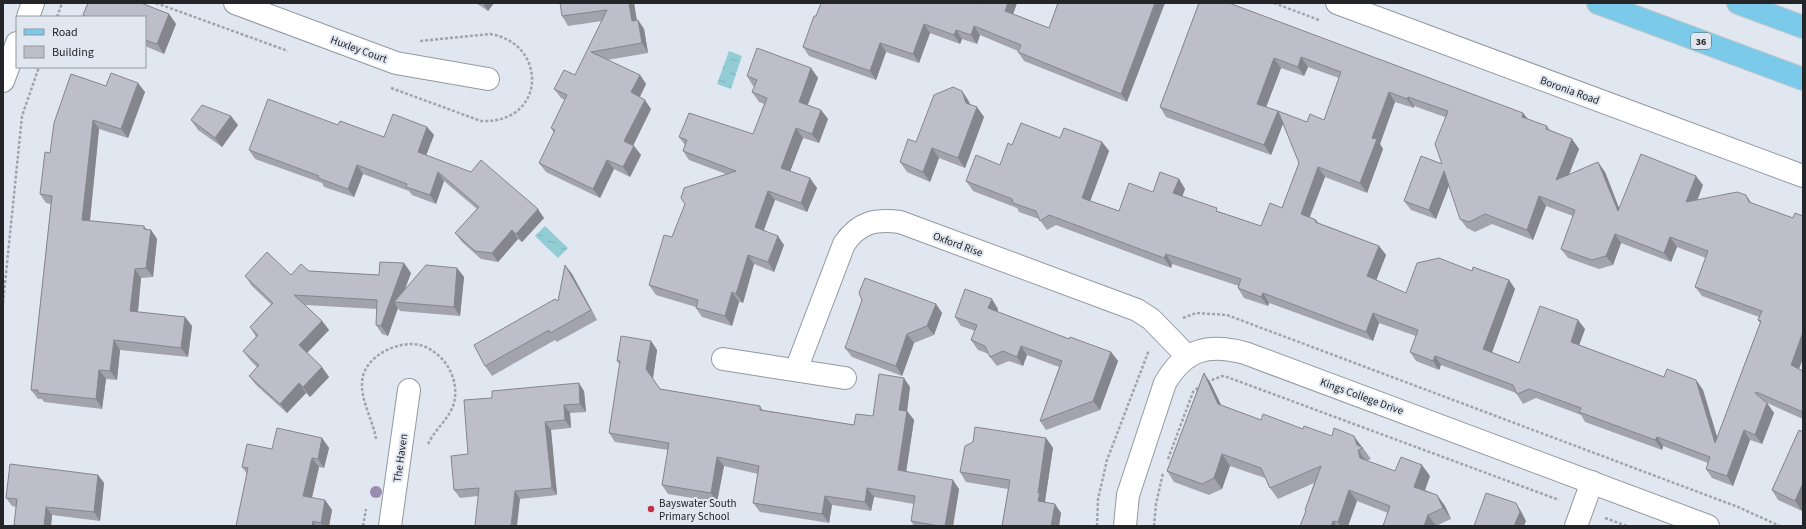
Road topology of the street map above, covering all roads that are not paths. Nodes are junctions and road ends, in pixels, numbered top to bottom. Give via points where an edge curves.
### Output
1 (33, 3) edge
2 (235, 3) edge
3 (1337, 3) edge
4 (1598, 3) edge
5 (1738, 3) edge
6 (28, 16) edge
7 (1803, 28) edge
8 (16, 46) edge
9 (4, 76) edge
10 (488, 79) dead end
11 (1803, 79) edge
12 (1803, 176) edge
13 (1188, 357) junction
14 (723, 359) dead end
15 (796, 370) junction
16 (845, 378) dead end
17 (409, 390) dead end
18 (1592, 482) junction
19 (390, 526) edge
20 (1124, 526) edge
21 (1576, 526) edge
22 (1708, 526) edge

1 - 6 street
2 - 10 street, Huxley Court via 396,63
3 - 12 street, Boronia Road
4 - 11 main road, 36
5 - 7 main road
8 - 9 street
13 - 15 street, Oxford Rise via 1151,319 1137,310 900,222 884,220 871,222 859,228 844,244
13 - 18 street, Kings College Drive via 1204,349 1218,347 1245,353
13 - 20 street, Kings College Drive via 1171,372 1164,383 1128,495
14 - 15 street
15 - 16 street
17 - 19 street, The Haven
18 - 21 street
18 - 22 street, Kings College Drive

